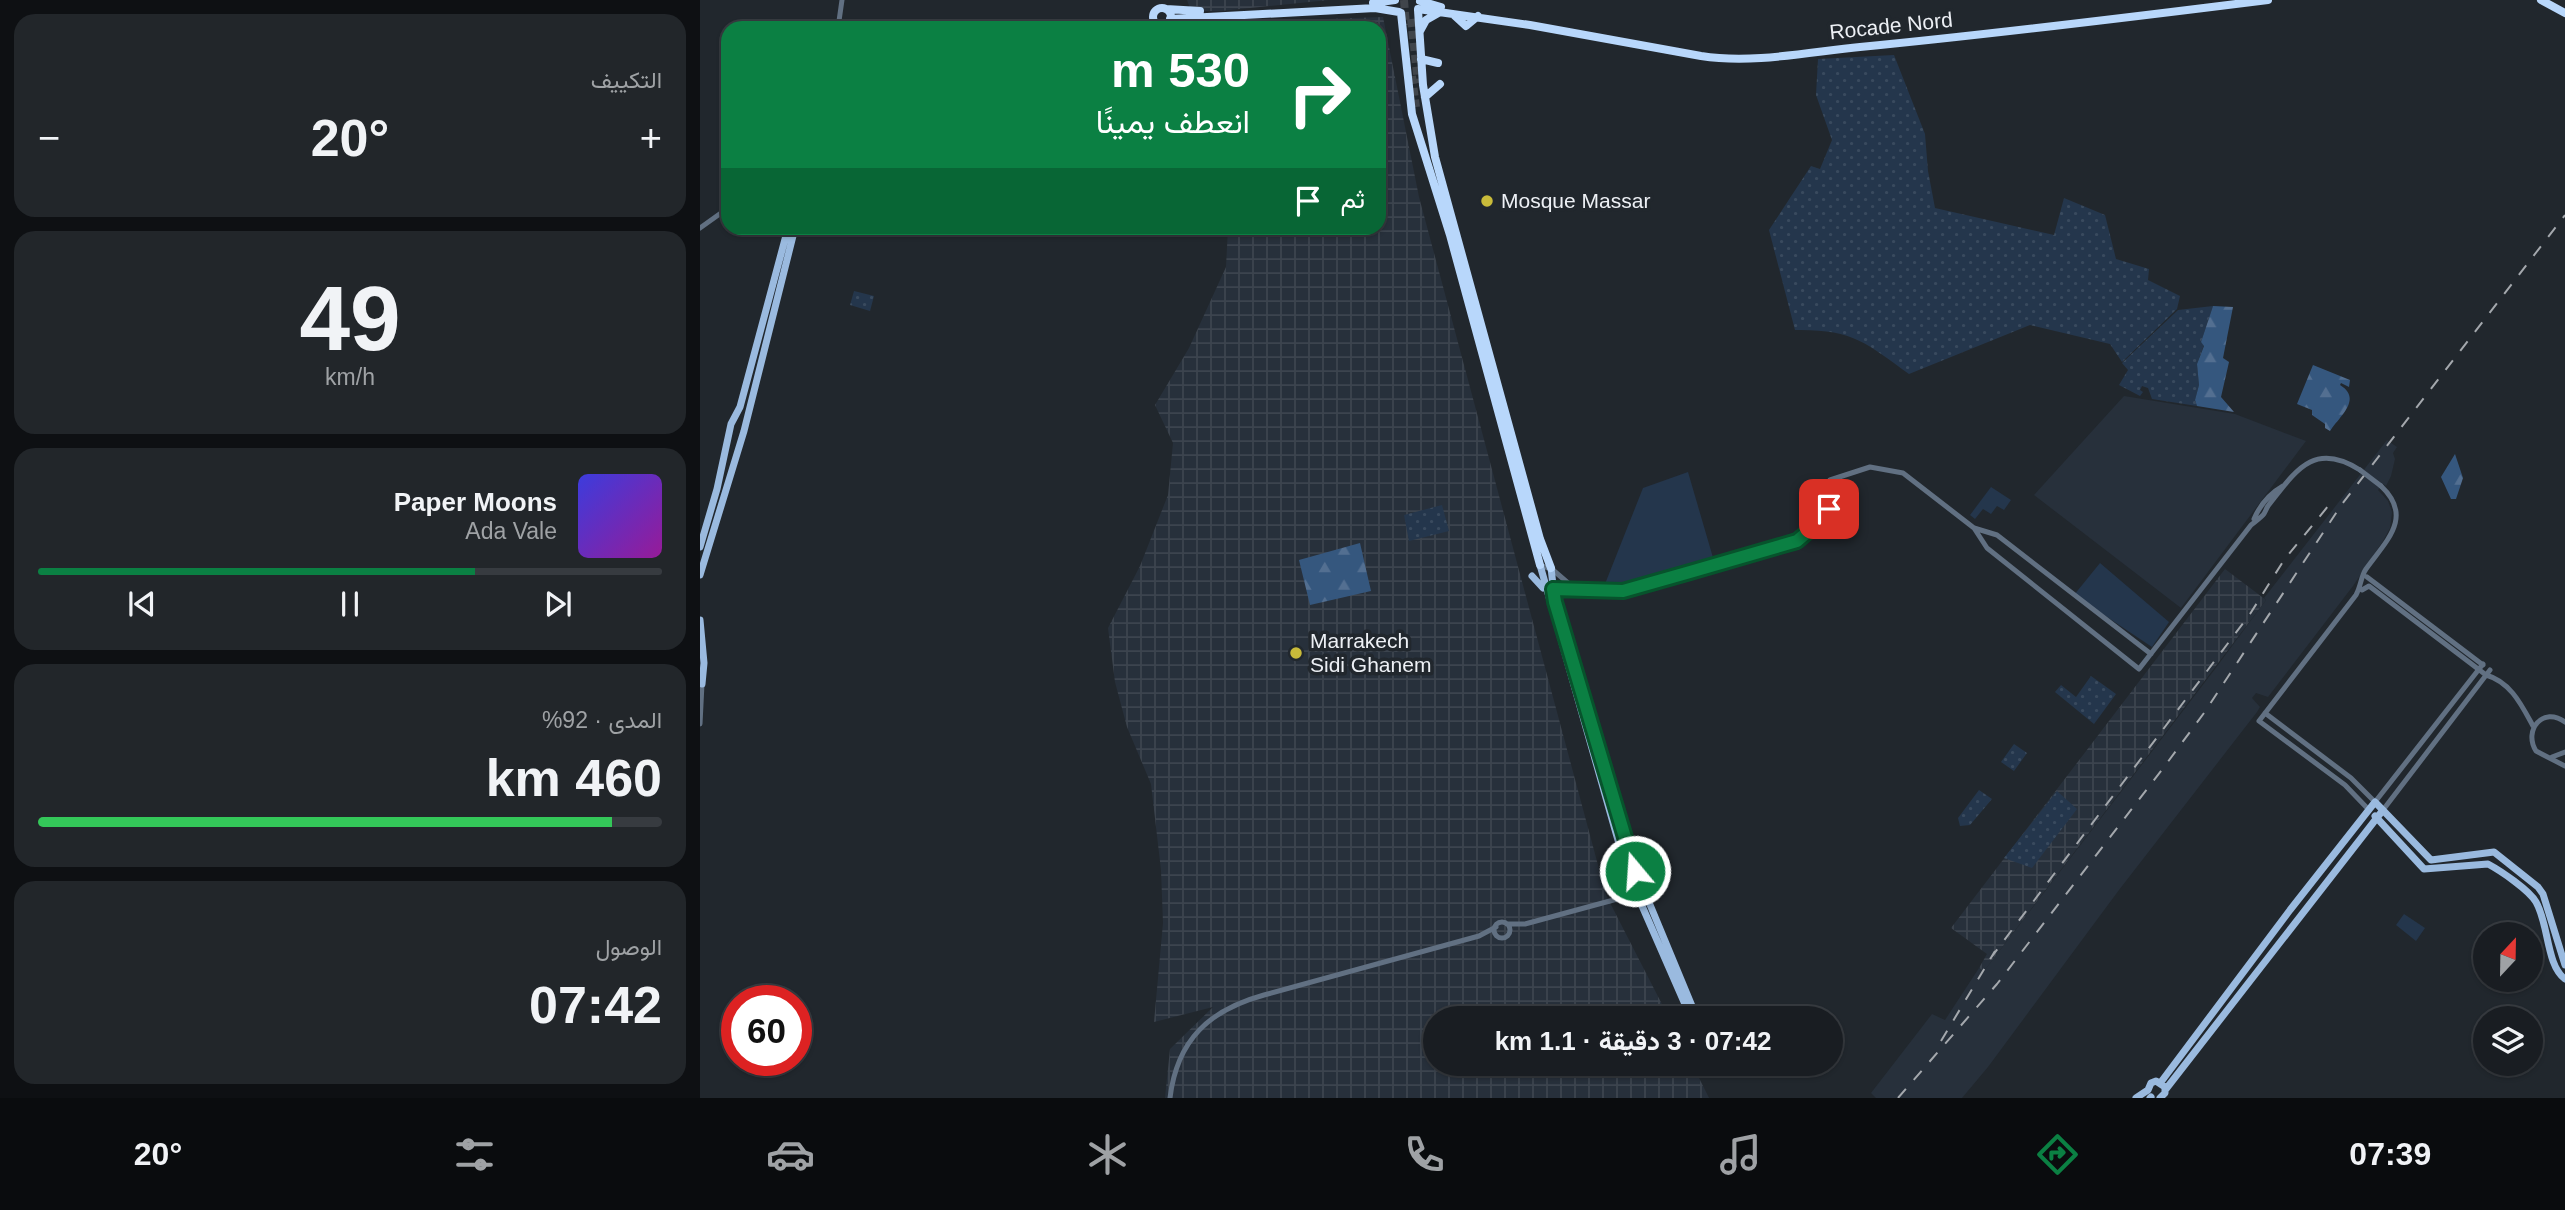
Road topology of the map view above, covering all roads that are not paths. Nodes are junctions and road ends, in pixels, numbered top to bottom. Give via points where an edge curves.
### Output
1 (842, 0) edge
2 (1150, 0) edge
3 (1157, 0) edge
4 (1396, 0) edge
5 (2268, 0) edge
6 (2541, 0) edge
7 (1382, 1) edge
8 (1419, 5) edge
9 (1165, 8) junction
10 (1400, 12) junction
11 (1445, 12) junction
12 (2565, 13) edge
13 (1170, 19) junction
14 (839, 21) edge
15 (1155, 21) edge
16 (1157, 21) edge
17 (1163, 21) edge
18 (1419, 34) junction
19 (1726, 58) junction
20 (1420, 59) junction
21 (1438, 63) dead end
22 (1440, 84) dead end
23 (1424, 97) junction
24 (1418, 107) tunnel mouth
25 (1429, 150) junction
26 (721, 213) edge
27 (700, 228) edge
28 (786, 235) edge
29 (792, 235) edge
30 (735, 415) junction
31 (746, 418) junction
32 (724, 455) junction
33 (735, 456) junction
34 (2286, 484) junction
35 (2278, 489) junction
36 (2273, 501) junction
37 (2260, 513) junction
38 (1974, 528) junction
39 (700, 547) edge
40 (1540, 565) junction
41 (1551, 568) junction
42 (700, 575) edge
43 (1532, 576) dead end
44 (2366, 582) junction
45 (1574, 589) junction
46 (1550, 591) junction
47 (700, 620) edge
48 (2151, 654) junction
49 (2481, 667) junction
50 (2488, 673) junction
51 (701, 683) edge
52 (2265, 713) junction
53 (2565, 722) edge
54 (700, 723) edge
55 (2533, 726) junction
56 (2564, 754) edge
57 (2551, 757) junction
58 (2565, 766) edge
59 (2375, 802) junction
60 (2369, 810) junction
61 (2383, 810) junction
62 (2376, 818) junction
63 (1640, 882) junction
64 (1637, 894) junction
65 (1507, 924) junction
66 (1525, 924) junction
67 (1496, 927) junction
68 (1510, 933) junction
69 (1479, 936) junction
70 (1497, 936) junction
71 (2565, 965) edge
72 (2565, 979) edge
73 (1686, 1006) edge
74 (1691, 1006) edge
75 (2161, 1082) junction
76 (2166, 1089) junction
77 (2150, 1096) edge
78 (1170, 1098) edge
79 (2136, 1098) edge
80 (2161, 1098) edge

1 - 14 street
2 - 15 highway
3 - 9 highway
4 - 7 highway
4 - 10 highway
5 - 19 highway, Rocade Nord via 1931,40
6 - 12 highway
7 - 9 highway via 1206,11
8 - 10 highway via 1409,15
8 - 11 highway, Rocade Nord
8 - 18 highway
8 - 19 highway, Rocade Nord
9 - 13 highway
9 - 16 highway
10 - 13 highway via 1375,8
10 - 25 highway via 1409,99
11 - 18 highway via 1426,20
11 - 19 highway, Rocade Nord
13 - 17 highway
18 - 20 highway
20 - 21 highway
20 - 23 highway
22 - 23 highway
23 - 25 highway
24 - 25 highway
25 - 40 highway
25 - 41 highway
26 - 27 street
28 - 30 main road
29 - 31 main road
30 - 31 main road
30 - 32 main road
31 - 33 main road
32 - 33 main road
32 - 39 main road
33 - 42 main road
34 - 35 street
34 - 36 street
34 - 44 street, bridge via 2303,465 2327,458 2360,470 2381,486 2395,504 2397,519 2365,570
35 - 36 street
35 - 37 street
36 - 37 street
37 - 48 street
38 - 45 street via 1903,474 1870,467 1830,480 1828,513 1797,541 1628,590
38 - 48 street via 1997,535
38 - 48 street via 1987,548 2139,669
40 - 41 street
40 - 46 main road
41 - 45 street
41 - 46 main road
43 - 46 main road
44 - 49 street
44 - 52 street
45 - 46 street
46 - 63 main road
46 - 64 main road
47 - 51 main road
49 - 50 street
49 - 59 street
50 - 55 street via 2515,694
50 - 61 street
51 - 54 street
52 - 59 street via 2351,778
52 - 60 street via 2259,721 2345,786
53 - 55 street via 2550,716
55 - 57 street via 2533,748
56 - 57 street
57 - 58 street
59 - 60 main road
59 - 61 main road
60 - 62 main road
60 - 75 main road
61 - 62 main road
61 - 71 main road via 2431,860 2494,852 2538,887
62 - 72 main road via 2424,869 2488,864 2532,897 2556,970
62 - 76 main road
63 - 64 main road
63 - 64 main road via 1646,886
64 - 66 street
64 - 73 main road
64 - 74 main road
65 - 66 street
65 - 67 street
65 - 68 street
66 - 68 street
67 - 69 street
67 - 70 street
68 - 70 street
69 - 70 street
69 - 78 street via 1232,1006 1208,1021 1190,1041 1178,1062
75 - 76 main road
75 - 77 main road via 2151,1083
76 - 80 main road
77 - 79 main road

